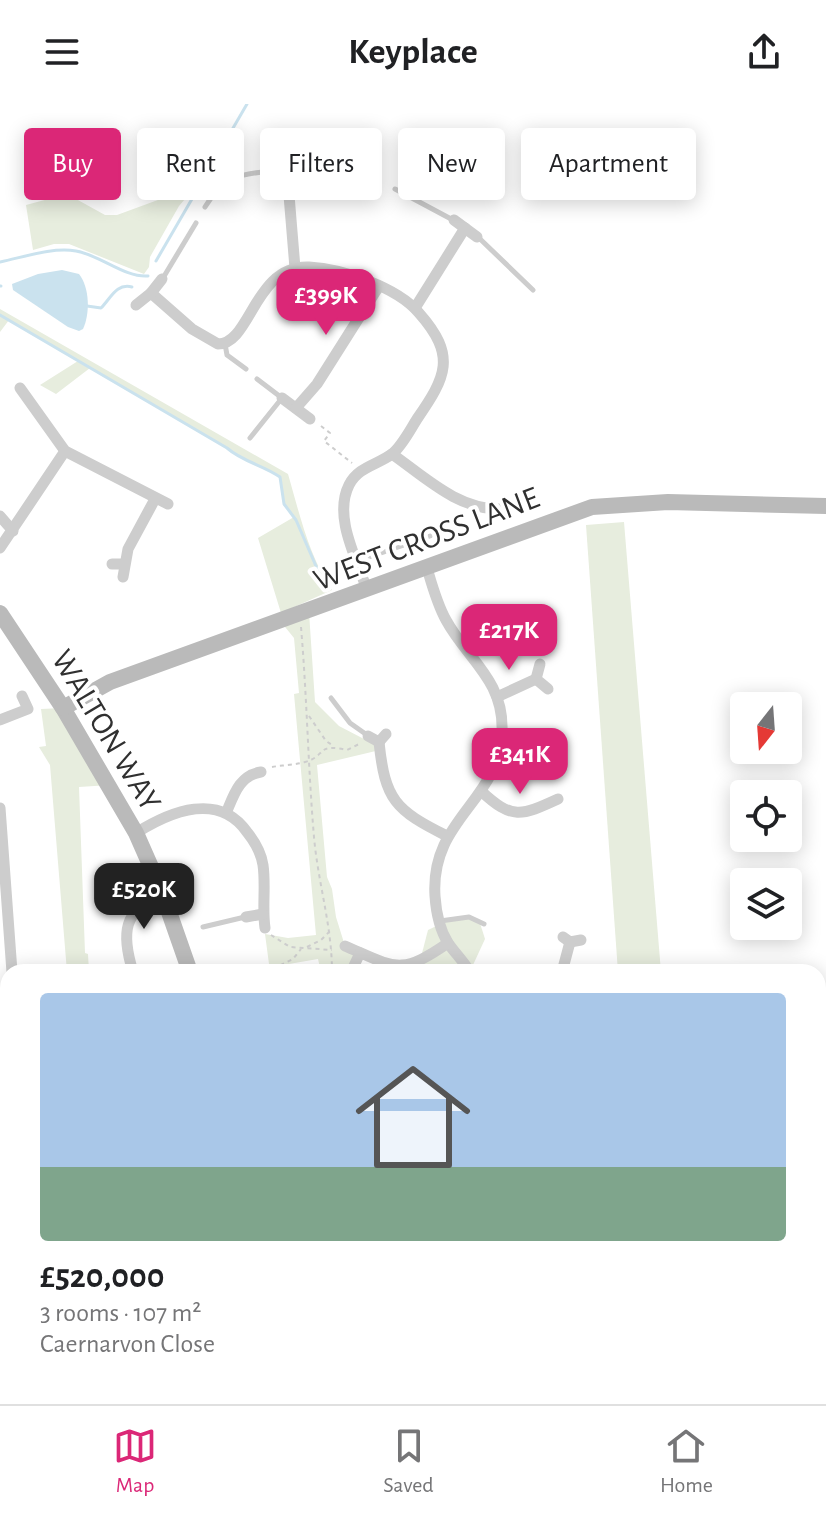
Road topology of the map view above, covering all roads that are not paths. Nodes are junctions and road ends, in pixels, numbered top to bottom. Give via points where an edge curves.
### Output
1 (260, 173) edge
2 (395, 189) dead end
3 (289, 200) edge
4 (205, 207) dead end
5 (454, 220) joint
6 (196, 223) dead end
7 (465, 228) junction
8 (477, 237) joint
9 (295, 268) junction
10 (162, 279) joint
11 (379, 286) junction
12 (533, 290) dead end
13 (151, 293) junction
14 (136, 305) dead end
15 (415, 308) junction
16 (225, 344) junction
17 (246, 369) dead end
18 (257, 379) dead end
19 (20, 388) dead end
20 (282, 398) junction
21 (296, 408) junction
22 (310, 419) road end
23 (250, 438) dead end
24 (65, 451) junction
25 (392, 454) junction
26 (155, 499) junction
27 (168, 504) dead end
28 (826, 506) edge
29 (486, 509) junction
30 (501, 509) dead end
31 (0, 516) edge
32 (485, 523) dead end
33 (13, 531) junction
34 (430, 536) dead end
35 (0, 548) edge
36 (357, 561) junction
37 (427, 568) junction
38 (123, 577) dead end
39 (367, 590) junction
40 (0, 613) edge
41 (540, 664) dead end
42 (536, 679) junction
43 (548, 689) dead end
44 (22, 696) dead end
45 (497, 697) junction
46 (331, 698) dead end
47 (63, 708) junction
48 (0, 720) edge
49 (378, 737) joint
50 (261, 772) road end
51 (481, 791) junction
52 (558, 799) dead end
53 (543, 806) junction
54 (0, 808) edge
55 (227, 811) junction
56 (548, 820) dead end
57 (136, 833) junction
58 (447, 836) junction
59 (162, 892) junction
60 (3, 900) edge
61 (263, 914) junction
62 (246, 917) joint
63 (440, 921) junction
64 (484, 924) dead end
65 (203, 927) dead end
66 (265, 928) road end
67 (571, 940) dead end
68 (448, 943) junction
69 (345, 946) dead end
70 (360, 953) junction
71 (11, 964) edge
72 (131, 964) edge
73 (187, 964) edge
74 (355, 964) edge
75 (389, 964) edge
76 (414, 964) edge
77 (464, 964) edge
78 (564, 964) edge

1 - 4 lane via 221,185
2 - 5 lane
3 - 9 street
5 - 7 street
6 - 10 lane
7 - 8 street
7 - 15 street
8 - 12 lane
9 - 11 street via 334,271
9 - 16 street via 277,276
10 - 13 street
11 - 15 street
11 - 21 street
13 - 14 street
13 - 16 street via 210,342
15 - 25 street via 437,335 443,374
16 - 17 lane via 227,355
18 - 20 lane
19 - 24 street via 35,399
20 - 21 street
20 - 23 lane
21 - 22 street
24 - 26 street
24 - 33 street
25 - 29 street via 449,494
25 - 36 street via 361,470 349,485 343,511
26 - 27 street
26 - 38 street via 118,564
28 - 37 street, WEST CROSS LANE via 668,502 592,507
29 - 30 street
29 - 32 street
31 - 33 street
33 - 35 street
34 - 36 lane
36 - 39 street
37 - 39 street, WEST CROSS LANE
37 - 45 street via 445,619
39 - 47 street, WEST CROSS LANE via 110,682
40 - 47 street, WALTON WAY
41 - 42 street
42 - 43 street
42 - 45 street
44 - 48 street via 28,709
45 - 51 street via 500,748
46 - 49 lane via 350,723
47 - 57 street, WALTON WAY
49 - 58 street via 384,782 392,798 420,823
50 - 55 street via 245,778
51 - 53 street via 507,812 528,813
51 - 58 street
52 - 53 street
53 - 56 street
54 - 60 street
55 - 57 street via 202,807 177,813
55 - 61 street via 258,847
57 - 59 street, WALTON WAY
58 - 63 street via 434,883
59 - 72 street via 137,907 130,918 126,947
59 - 73 street, WALTON WAY
60 - 71 street
61 - 62 street
61 - 66 street
62 - 65 lane
63 - 64 lane via 469,917
63 - 68 street
67 - 78 street
68 - 76 street
68 - 77 street
69 - 70 street
70 - 74 street
70 - 75 street

